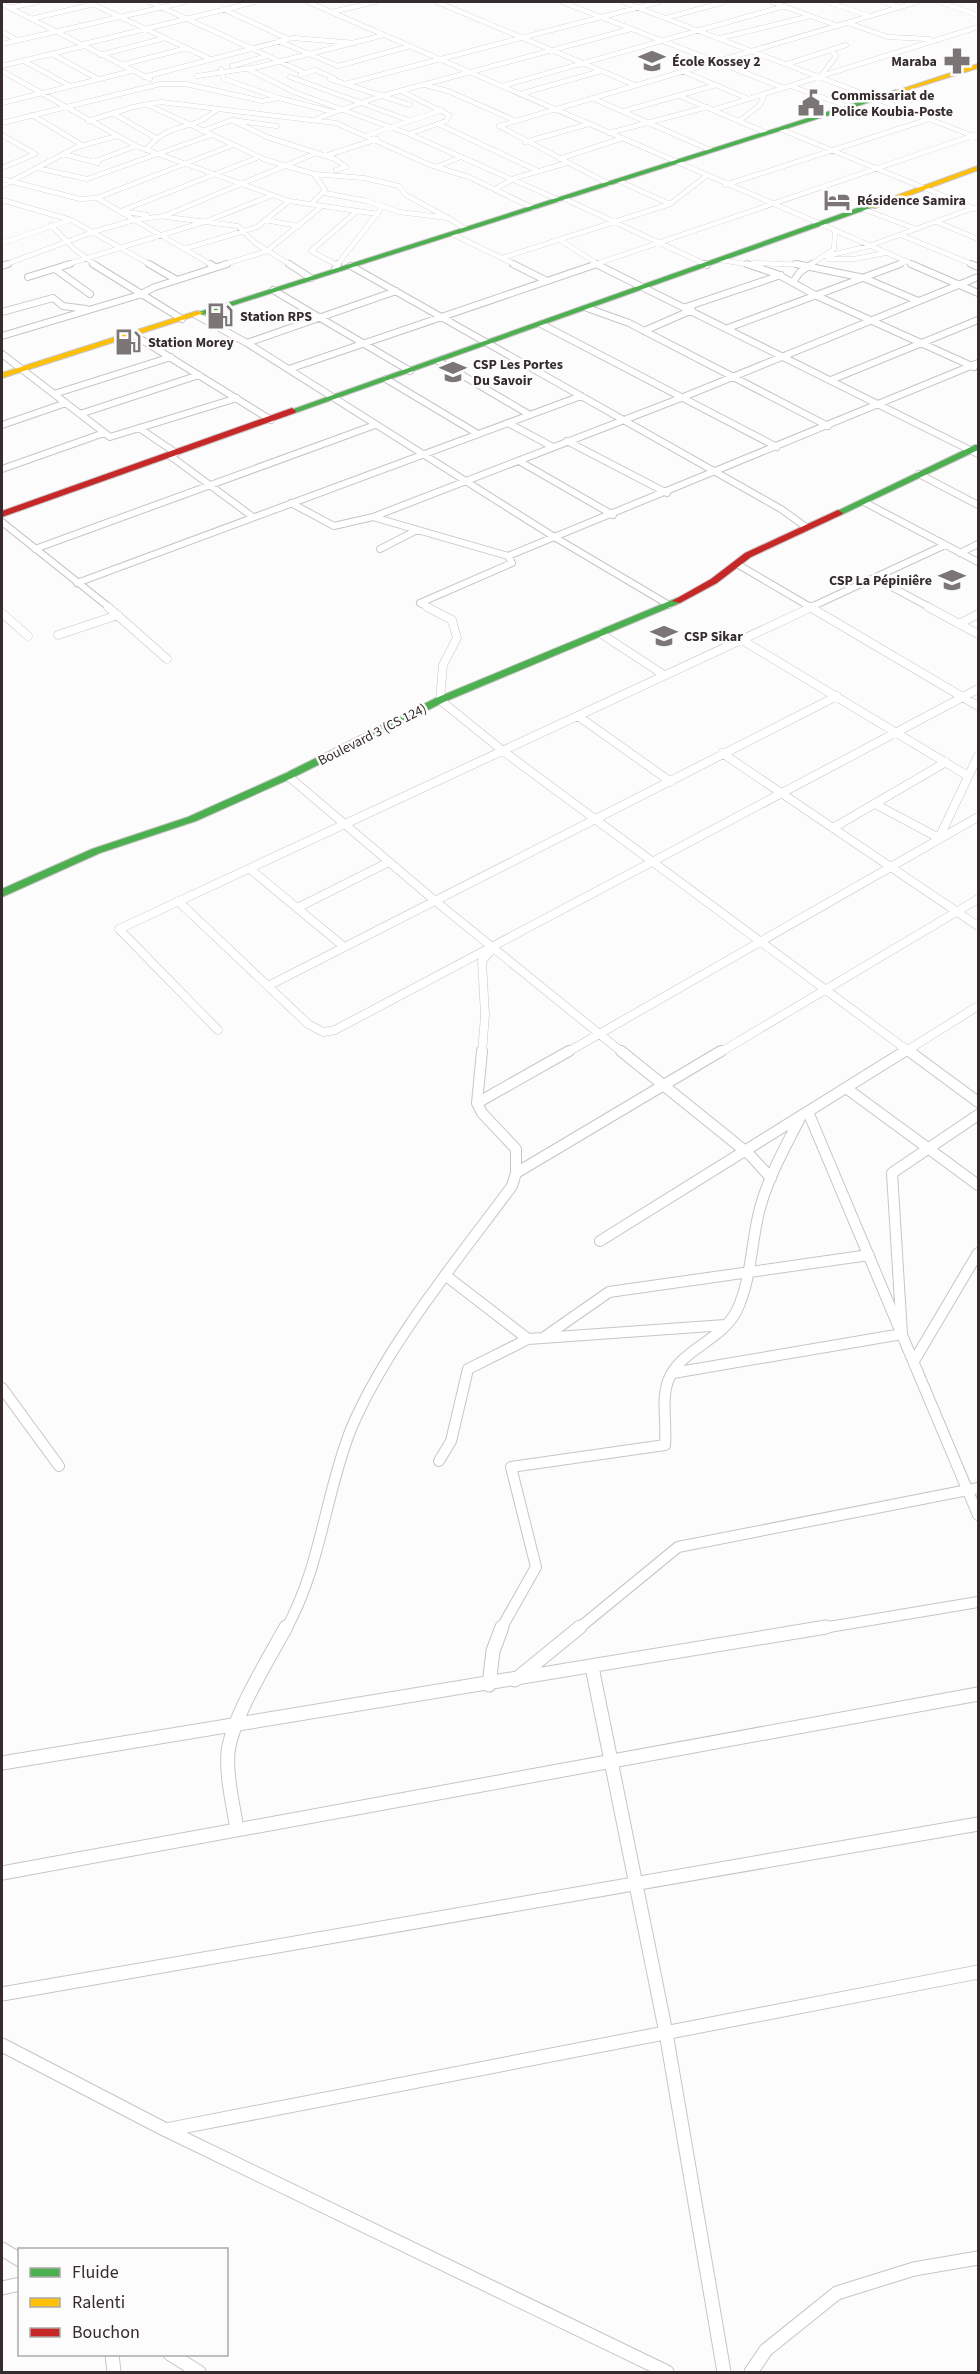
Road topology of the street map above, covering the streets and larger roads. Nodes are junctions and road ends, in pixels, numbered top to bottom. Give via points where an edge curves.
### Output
1 (37, 2) edge
2 (88, 2) edge
3 (150, 2) edge
4 (185, 2) edge
5 (255, 2) edge
6 (308, 2) edge
7 (367, 2) edge
8 (375, 2) edge
9 (437, 2) edge
10 (562, 2) edge
11 (623, 2) edge
12 (659, 2) edge
13 (724, 2) edge
14 (772, 2) edge
15 (828, 2) edge
16 (884, 2) edge
17 (917, 2) edge
18 (940, 2) edge
19 (2, 4) edge
20 (94, 4) junction
21 (785, 6) junction
22 (162, 7) junction
23 (638, 7) junction
24 (900, 7) junction
25 (9, 8) junction
26 (223, 9) junction
27 (333, 12) junction
28 (811, 15) junction
29 (978, 15) edge
30 (870, 16) junction
31 (120, 17) junction
32 (601, 17) junction
33 (186, 18) junction
34 (665, 18) junction
35 (31, 19) junction
36 (848, 23) junction
37 (838, 26) junction
38 (978, 27) edge
39 (145, 28) junction
40 (632, 29) junction
41 (698, 30) junction
42 (2, 32) edge
43 (55, 32) junction
44 (384, 35) junction
45 (522, 37) junction
46 (165, 38) junction
47 (945, 38) junction
48 (288, 39) junction
49 (718, 39) junction
50 (17, 40) junction
51 (278, 41) junction
52 (662, 41) junction
53 (355, 43) junction
54 (2, 44) edge
55 (82, 45) junction
56 (846, 45) dead end
57 (410, 46) junction
58 (187, 48) junction
59 (250, 48) junction
60 (552, 50) junction
61 (749, 50) junction
62 (831, 50) junction
63 (52, 54) junction
64 (310, 54) junction
65 (100, 55) junction
66 (267, 56) junction
67 (210, 59) junction
68 (439, 59) junction
69 (24, 61) junction
70 (714, 61) junction
71 (279, 62) junction
72 (582, 63) junction
73 (787, 64) junction
74 (121, 65) junction
75 (2, 66) edge
76 (978, 66) edge
77 (248, 69) junction
78 (2, 71) edge
79 (132, 71) junction
80 (222, 71) junction
81 (601, 71) junction
82 (682, 71) junction
83 (305, 73) junction
84 (472, 73) junction
85 (821, 76) junction
86 (144, 77) junction
87 (98, 79) junction
88 (330, 79) junction
89 (160, 84) junction
90 (169, 84) junction
91 (345, 84) junction
92 (425, 85) junction
93 (634, 85) junction
94 (716, 85) junction
95 (70, 86) junction
96 (312, 86) junction
97 (502, 86) junction
98 (791, 86) junction
99 (285, 88) junction
100 (784, 88) junction
101 (401, 91) junction
102 (294, 92) junction
103 (40, 93) junction
104 (266, 94) junction
105 (520, 94) junction
106 (765, 94) junction
107 (381, 96) junction
108 (680, 96) junction
109 (279, 98) junction
110 (592, 98) junction
111 (877, 98) junction
112 (748, 99) junction
113 (262, 101) junction
114 (2, 102) edge
115 (359, 104) junction
116 (148, 105) junction
117 (410, 105) dead end
118 (64, 107) junction
119 (707, 107) junction
120 (849, 107) junction
121 (344, 109) junction
122 (555, 109) junction
123 (216, 110) junction
124 (442, 110) junction
125 (713, 110) junction
126 (251, 111) junction
127 (624, 111) junction
128 (334, 112) junction
129 (114, 114) junction
130 (32, 115) junction
131 (315, 118) junction
132 (929, 119) junction
133 (231, 120) junction
134 (408, 120) junction
135 (88, 121) junction
136 (516, 121) junction
137 (739, 121) junction
138 (649, 122) junction
139 (2, 123) edge
140 (438, 124) junction
141 (589, 124) junction
142 (190, 126) junction
143 (277, 126) dead end
144 (392, 127) junction
145 (202, 131) junction
146 (774, 131) junction
147 (609, 133) junction
148 (410, 134) junction
149 (2, 135) edge
150 (211, 135) junction
151 (368, 135) junction
152 (117, 136) junction
153 (977, 136) edge
154 (156, 138) junction
155 (377, 139) junction
156 (620, 139) junction
157 (525, 142) junction
158 (82, 145) junction
159 (233, 145) junction
160 (136, 146) junction
161 (146, 150) junction
162 (710, 150) junction
163 (832, 150) junction
164 (316, 153) junction
165 (63, 154) junction
166 (159, 154) junction
167 (326, 156) junction
168 (259, 157) junction
169 (461, 157) junction
170 (558, 159) junction
171 (93, 162) junction
172 (674, 162) junction
173 (185, 163) junction
174 (567, 163) junction
175 (100, 164) dead end
176 (287, 166) junction
177 (436, 167) junction
178 (2, 168) edge
179 (37, 168) junction
180 (978, 168) edge
181 (878, 169) junction
182 (336, 170) dead end
183 (538, 171) junction
184 (214, 174) junction
185 (314, 174) junction
186 (706, 176) junction
187 (2, 179) edge
188 (513, 179) junction
189 (11, 181) junction
190 (614, 182) junction
191 (243, 184) junction
192 (725, 185) junction
193 (2, 186) edge
194 (924, 188) junction
195 (495, 189) junction
196 (325, 193) junction
197 (273, 195) junction
198 (97, 198) junction
199 (2, 200) edge
200 (562, 200) junction
201 (289, 201) junction
202 (312, 204) junction
203 (670, 204) junction
204 (772, 205) junction
205 (322, 206) junction
206 (382, 206) junction
207 (533, 208) junction
208 (977, 208) edge
209 (863, 209) junction
210 (120, 211) junction
211 (356, 212) junction
212 (378, 214) junction
213 (164, 216) junction
214 (448, 218) junction
215 (71, 220) junction
216 (134, 220) junction
217 (265, 220) junction
218 (207, 221) junction
219 (617, 222) junction
220 (937, 222) junction
221 (51, 225) junction
222 (819, 225) junction
223 (298, 226) junction
224 (466, 229) junction
225 (916, 229) junction
226 (93, 232) junction
227 (246, 232) junction
228 (835, 232) junction
229 (452, 234) junction
230 (901, 235) junction
231 (162, 236) junction
232 (978, 239) edge
233 (560, 240) junction
234 (2, 243) edge
235 (65, 243) junction
236 (660, 243) junction
237 (869, 246) junction
238 (121, 248) junction
239 (184, 249) junction
240 (267, 251) junction
241 (885, 253) junction
242 (825, 257) junction
243 (502, 258) junction
244 (87, 259) junction
245 (721, 260) junction
246 (905, 262) junction
247 (745, 263) junction
248 (596, 264) junction
249 (707, 265) junction
250 (2, 266) edge
251 (351, 266) junction
252 (215, 267) junction
253 (809, 267) junction
254 (978, 267) edge
255 (335, 268) junction
256 (55, 269) junction
257 (781, 275) junction
258 (28, 277) dead end
259 (978, 277) edge
260 (311, 278) junction
261 (864, 278) junction
262 (177, 280) junction
263 (547, 281) junction
264 (793, 282) junction
265 (959, 285) junction
266 (644, 287) junction
267 (273, 290) junction
268 (396, 291) junction
269 (143, 293) junction
270 (978, 293) edge
271 (90, 294) dead end
272 (817, 296) junction
273 (918, 301) junction
274 (2, 304) edge
275 (11, 308) junction
276 (587, 308) junction
277 (689, 309) junction
278 (91, 310) junction
279 (2, 312) edge
280 (196, 315) junction
281 (442, 317) junction
282 (320, 318) junction
283 (182, 319) junction
284 (869, 320) junction
285 (978, 320) edge
286 (541, 324) junction
287 (728, 328) junction
288 (644, 331) junction
289 (134, 335) junction
290 (2, 336) edge
291 (247, 343) junction
292 (363, 343) junction
293 (488, 343) junction
294 (921, 343) junction
295 (2, 354) edge
296 (785, 356) junction
297 (171, 357) junction
298 (438, 361) junction
299 (978, 363) edge
300 (971, 366) junction
301 (289, 369) junction
302 (978, 369) edge
303 (22, 370) junction
304 (410, 371) junction
305 (200, 375) junction
306 (2, 376) edge
307 (732, 376) junction
308 (386, 379) junction
309 (831, 380) junction
310 (54, 394) junction
311 (581, 396) junction
312 (237, 398) junction
313 (334, 398) junction
314 (681, 398) junction
315 (66, 403) junction
316 (879, 405) junction
317 (80, 414) junction
318 (530, 415) junction
319 (622, 419) junction
320 (270, 420) junction
321 (508, 423) junction
322 (2, 425) edge
323 (375, 425) junction
324 (828, 426) junction
325 (139, 428) junction
326 (104, 433) junction
327 (478, 434) junction
328 (567, 441) junction
329 (553, 447) junction
330 (777, 447) junction
331 (976, 450) edge
332 (173, 454) junction
333 (423, 454) junction
334 (519, 461) junction
335 (2, 469) edge
336 (716, 472) junction
337 (919, 474) junction
338 (469, 481) junction
339 (210, 485) junction
340 (667, 493) junction
341 (864, 502) junction
342 (291, 503) junction
343 (978, 506) edge
344 (2, 513) edge
345 (613, 515) junction
346 (253, 517) junction
347 (373, 517) junction
348 (2, 522) edge
349 (806, 527) junction
350 (417, 530) junction
351 (556, 538) junction
352 (978, 544) edge
353 (945, 545) junction
354 (35, 549) junction
355 (380, 549) dead end
356 (960, 553) junction
357 (508, 556) junction
358 (978, 562) edge
359 (737, 564) junction
360 (875, 578) junction
361 (76, 583) junction
362 (669, 605) junction
363 (811, 608) junction
364 (2, 613) edge
365 (978, 614) edge
366 (118, 615) junction
367 (959, 624) junction
368 (600, 633) junction
369 (978, 634) edge
370 (58, 635) dead end
371 (28, 636) dead end
372 (742, 640) junction
373 (167, 659) dead end
374 (664, 675) junction
375 (978, 688) edge
376 (837, 696) junction
377 (963, 697) junction
378 (440, 700) junction
379 (978, 706) edge
380 (578, 716) junction
381 (896, 732) junction
382 (503, 751) junction
383 (722, 753) junction
384 (978, 756) edge
385 (946, 762) junction
386 (288, 776) junction
387 (968, 776) junction
388 (671, 782) junction
389 (782, 794) junction
390 (875, 804) junction
391 (978, 817) edge
392 (597, 820) junction
393 (344, 825) junction
394 (833, 828) junction
395 (939, 838) junction
396 (652, 861) junction
397 (389, 862) junction
398 (893, 868) junction
399 (250, 869) junction
400 (2, 893) edge
401 (978, 899) edge
402 (434, 900) junction
403 (178, 901) junction
404 (297, 908) junction
405 (958, 912) junction
406 (978, 926) edge
407 (762, 942) junction
408 (343, 946) junction
409 (492, 947) junction
410 (268, 986) junction
411 (826, 989) junction
412 (978, 1006) edge
413 (218, 1030) dead end
414 (599, 1035) junction
415 (908, 1050) junction
416 (663, 1086) junction
417 (846, 1088) junction
418 (978, 1102) edge
419 (477, 1103) junction
420 (805, 1114) junction
421 (978, 1115) edge
422 (928, 1149) junction
423 (745, 1151) junction
424 (516, 1173) junction
425 (771, 1178) junction
426 (978, 1185) edge
427 (600, 1241) dead end
428 (869, 1255) junction
429 (978, 1257) edge
430 (747, 1272) junction
431 (445, 1275) junction
432 (727, 1324) junction
433 (902, 1334) junction
434 (543, 1338) junction
435 (528, 1339) junction
436 (914, 1361) junction
437 (672, 1373) junction
438 (2, 1388) edge
439 (439, 1461) dead end
440 (59, 1466) dead end
441 (973, 1488) edge
442 (978, 1515) edge
443 (978, 1602) edge
444 (592, 1667) junction
445 (514, 1680) junction
446 (489, 1684) junction
447 (978, 1694) edge
448 (237, 1726) junction
449 (611, 1761) junction
450 (2, 1764) edge
451 (978, 1824) edge
452 (237, 1829) junction
453 (2, 1872) edge
454 (636, 1883) junction
455 (978, 1972) edge
456 (2, 1994) edge
457 (666, 2033) junction
458 (2, 2045) edge
459 (166, 2130) junction
460 (2, 2249) edge
461 (978, 2258) edge
462 (18, 2259) edge
463 (18, 2284) edge
464 (2, 2288) edge
465 (112, 2356) edge
466 (172, 2356) edge
467 (114, 2373) edge
468 (199, 2373) edge
469 (667, 2373) edge
470 (724, 2373) edge
471 (751, 2373) edge

1 - 25 street
2 - 20 street
3 - 22 street
4 - 22 street
5 - 26 street
6 - 27 street
7 - 8 street
7 - 27 street
9 - 45 street
10 - 32 street
11 - 23 street
12 - 23 street
13 - 34 street
14 - 21 street
15 - 30 street
16 - 24 street
17 - 24 street
18 - 29 street
19 - 25 street
20 - 31 street
20 - 35 street
21 - 28 street
21 - 41 street
22 - 31 street
22 - 33 street
23 - 32 street
23 - 34 street
24 - 30 street
25 - 35 street
26 - 33 street
26 - 48 street
27 - 44 street
28 - 37 street
28 - 49 street
30 - 36 street
31 - 39 street
31 - 43 street
32 - 40 street
32 - 45 street
33 - 39 street
33 - 59 street
34 - 41 street
35 - 43 street
36 - 37 street
36 - 47 street via 894,38
37 - 61 street
38 - 47 street
39 - 46 street
39 - 55 street
40 - 52 street
40 - 60 street
41 - 49 street
41 - 52 street
42 - 50 street
43 - 50 street
43 - 55 street
44 - 53 street
44 - 57 street
45 - 60 street
45 - 68 street
46 - 58 street
46 - 65 street
47 - 85 street
48 - 51 street
48 - 53 street
49 - 61 street
50 - 54 street
51 - 59 street
51 - 64 street
52 - 70 street
52 - 72 street
53 - 64 street
55 - 63 street
55 - 65 street
56 - 62 street
57 - 64 street via 338,66
57 - 68 street
58 - 67 street
58 - 74 street
59 - 66 street
59 - 67 street
60 - 72 street
60 - 84 street
61 - 70 street
61 - 73 street
62 - 73 street
62 - 85 street via 836,56
63 - 69 street
63 - 87 street
64 - 71 street
65 - 74 street
66 - 71 street
66 - 80 street
67 - 86 street
68 - 84 street
68 - 91 street
69 - 75 street
69 - 95 street
70 - 82 street
70 - 100 street
71 - 77 street
71 - 83 street
72 - 81 street
72 - 97 street
73 - 85 street
74 - 79 street
76 - 111 street
77 - 80 street
77 - 99 street
78 - 103 street
79 - 86 street
79 - 87 street
80 - 90 street
80 - 104 street via 224,79
81 - 93 street
81 - 105 street
82 - 93 street
82 - 94 street
83 - 88 street via 315,70 334,78
83 - 96 street via 290,77
84 - 92 street
84 - 97 street
85 - 98 street
85 - 111 street
86 - 89 street
87 - 95 street
88 - 91 street
88 - 96 street
89 - 90 street
89 - 118 street
90 - 113 street via 186,84
91 - 107 street
92 - 101 street
92 - 136 street
93 - 110 street
94 - 108 street
94 - 112 street
95 - 103 street
96 - 102 street
96 - 115 street
97 - 105 street
98 - 100 street
98 - 120 street
99 - 102 street
99 - 104 street
100 - 106 street
101 - 107 street
101 - 124 street
102 - 121 street
103 - 114 street
103 - 118 street
104 - 109 street
105 - 122 street
106 - 112 street
106 - 137 street via 759,106
107 - 115 street
107 - 117 street
108 - 119 street
108 - 127 street
109 - 113 street
109 - 128 street
110 - 122 street
110 - 127 street
111 - 120 street
111 - 132 street
112 - 125 street
113 - 126 street
115 - 121 street
115 - 134 street
116 - 123 street via 188,103
116 - 129 street
116 - 142 street
118 - 130 street
118 - 135 street
119 - 125 street
119 - 138 street
120 - 146 street
121 - 128 street
121 - 144 street
122 - 136 street
122 - 141 street
123 - 126 street
123 - 142 street via 200,124
124 - 134 street
124 - 140 street via 449,118
125 - 137 street
126 - 131 street
127 - 138 street
128 - 131 street
129 - 135 street
129 - 154 street
130 - 139 street
130 - 158 street
131 - 151 street
132 - 153 street
132 - 163 street
133 - 143 street
133 - 145 street
133 - 164 street
134 - 144 street
135 - 152 street
136 - 157 street via 499,126
137 - 146 street
138 - 147 street
138 - 162 street
140 - 148 street
140 - 183 street
141 - 147 street
141 - 157 street
142 - 145 street
142 - 154 street via 169,130
144 - 148 street
144 - 151 street
145 - 150 street
146 - 162 street
146 - 163 street
147 - 156 street
148 - 169 street
149 - 178 street via 36,154
150 - 159 street
150 - 166 street
151 - 155 street
152 - 158 street
152 - 160 street
153 - 181 street
154 - 161 street
155 - 167 street
155 - 177 street
156 - 170 street
156 - 172 street
157 - 170 street
158 - 165 street
159 - 168 street
159 - 173 street
160 - 161 street
160 - 171 street
161 - 166 street
162 - 172 street
163 - 181 street
163 - 192 street
164 - 167 street
164 - 176 street
165 - 171 street
165 - 179 street
166 - 173 street
166 - 179 street via 87,179
167 - 182 street via 346,167
168 - 176 street
168 - 184 street
169 - 177 street
169 - 188 street
170 - 174 street
171 - 175 street
172 - 186 street
172 - 190 street
173 - 184 street
173 - 198 street
174 - 183 street
174 - 190 street
176 - 185 street
176 - 191 street
177 - 195 street
179 - 189 street
180 - 194 street
181 - 194 street
181 - 204 street
183 - 188 street
184 - 191 street
184 - 210 street
185 - 196 street
185 - 214 street via 357,177 399,186 406,195
186 - 192 street
186 - 203 street
187 - 189 street
188 - 195 street
188 - 200 street
189 - 193 street
189 - 198 street via 80,199
190 - 200 street
190 - 203 street
191 - 197 street
191 - 213 street
192 - 204 street
194 - 208 street
194 - 209 street
195 - 207 street
196 - 202 street
196 - 206 street
197 - 201 street
197 - 218 street
198 - 210 street
199 - 215 street
200 - 207 street
200 - 219 street
201 - 202 street
201 - 217 street
202 - 205 street
203 - 219 street
204 - 222 street
204 - 236 street
205 - 211 street
205 - 223 street
206 - 212 street
206 - 214 street
207 - 224 street
208 - 220 street
209 - 222 street
209 - 225 street
210 - 213 street
210 - 216 street
211 - 212 street
211 - 255 street via 311,251
212 - 255 street
213 - 216 street
213 - 218 street
214 - 224 street
215 - 221 street
215 - 226 street
216 - 226 street
216 - 231 street
217 - 223 street
217 - 227 street
218 - 227 street via 234,225
218 - 231 street
219 - 233 street
219 - 236 street
220 - 225 street
220 - 232 street
221 - 234 street
221 - 235 street
222 - 228 street
222 - 245 street
223 - 240 street
224 - 229 street
225 - 230 street
226 - 235 street
226 - 238 street
227 - 239 street
227 - 240 street
228 - 237 street
228 - 242 street via 836,243
229 - 243 street
229 - 251 street
230 - 237 street
230 - 254 street
231 - 238 street
231 - 239 street
233 - 243 street
233 - 248 street
235 - 244 street
235 - 250 street
236 - 248 street
236 - 249 street
237 - 241 street
237 - 242 street
238 - 244 street
238 - 262 street
239 - 252 street
240 - 252 street
240 - 260 street
241 - 242 street via 844,260
241 - 246 street
242 - 253 street
243 - 263 street
244 - 256 street
244 - 269 street
245 - 247 street
245 - 249 street
246 - 261 street
246 - 265 street
247 - 253 street
247 - 257 street
248 - 263 street
248 - 266 street
249 - 266 street
251 - 255 street
251 - 268 street
252 - 262 street
253 - 261 street
253 - 264 street
255 - 260 street
256 - 258 street
256 - 271 street
257 - 264 street
257 - 277 street
259 - 265 street
260 - 267 street
261 - 272 street
261 - 273 street
262 - 269 street
263 - 281 street
264 - 272 street
265 - 270 street
265 - 273 street
266 - 276 street
266 - 277 street
267 - 280 street
267 - 282 street
268 - 281 street
268 - 282 street
269 - 278 street
269 - 283 street
272 - 284 street
272 - 287 street
273 - 284 street
274 - 275 street
275 - 278 street via 53,298 63,306
275 - 279 street
276 - 286 street
276 - 288 street
277 - 287 street
277 - 288 street
278 - 290 street
280 - 283 street
280 - 291 street
281 - 292 street
281 - 293 street
282 - 291 street
282 - 292 street
283 - 289 street
284 - 294 street
284 - 296 street
285 - 294 street
286 - 293 street
286 - 314 street
287 - 296 street
288 - 307 street
289 - 297 street
289 - 303 street
291 - 301 street
292 - 301 street
292 - 304 street
293 - 298 street
293 - 311 street
294 - 300 street
294 - 309 street
295 - 303 street
296 - 307 street
296 - 309 street
297 - 305 street
297 - 310 street
298 - 304 street
298 - 318 street
299 - 300 street
300 - 302 street
300 - 316 street
301 - 313 street
303 - 306 street
303 - 310 street
304 - 308 street
305 - 312 street
305 - 317 street
307 - 314 street
307 - 324 street
308 - 313 street
308 - 327 street
309 - 316 street
310 - 315 street
311 - 318 street
311 - 319 street
312 - 320 street
312 - 325 street
313 - 320 street
313 - 323 street
314 - 319 street
314 - 330 street
315 - 317 street
315 - 322 street
316 - 324 street
316 - 331 street
317 - 326 street
318 - 321 street
319 - 328 street
319 - 336 street
320 - 332 street
321 - 327 street
321 - 329 street
323 - 333 street
323 - 339 street
324 - 330 street
325 - 326 street via 110,437
325 - 332 street
326 - 335 street
327 - 333 street
328 - 329 street
328 - 340 street
329 - 334 street
330 - 336 street
331 - 337 street, Boulevard 3 (CS 124)
332 - 339 street
332 - 344 street
333 - 338 street
333 - 342 street
334 - 338 street
334 - 345 street
336 - 340 street
336 - 349 street
337 - 341 street, Boulevard 3 (CS 124)
337 - 343 street
338 - 347 street
338 - 351 street
339 - 346 street
339 - 354 street
340 - 345 street
341 - 349 street, Boulevard 3 (CS 124)
341 - 353 street
342 - 346 street
342 - 347 street via 334,526
345 - 351 street
346 - 361 street
347 - 350 street
348 - 354 street
349 - 359 street, Boulevard 3 (CS 124)
350 - 355 street
350 - 357 street
351 - 357 street
351 - 362 street
352 - 356 street
353 - 356 street
353 - 360 street
354 - 361 street
356 - 358 street
357 - 378 street via 512,563 420,603 453,620 457,638 443,665
359 - 362 street, Boulevard 3 (CS 124)
359 - 363 street
360 - 363 street
360 - 367 street
361 - 366 street
362 - 368 street, Boulevard 3 (CS 124)
363 - 372 street
363 - 377 street
364 - 371 street
365 - 367 street
366 - 370 street
366 - 373 street
367 - 369 street
368 - 374 street
368 - 378 street, Boulevard 3 (CS 124)
372 - 374 street
372 - 376 street
374 - 380 street
375 - 377 street
376 - 381 street
376 - 383 street
377 - 379 street
377 - 381 street
378 - 382 street
378 - 386 street, Boulevard 3 (CS 124)
380 - 382 street
380 - 388 street
381 - 385 street
381 - 389 street
382 - 392 street
382 - 393 street
383 - 388 street
383 - 389 street
384 - 387 street
385 - 387 street
385 - 390 street
386 - 393 street
386 - 400 street, Boulevard 3 (CS 124) via 192,819 96,851
387 - 395 street
388 - 392 street
389 - 394 street
389 - 396 street
390 - 394 street
390 - 395 street
391 - 395 street
392 - 396 street
392 - 402 street
393 - 397 street
393 - 399 street
394 - 398 street
395 - 398 street
396 - 407 street
396 - 409 street
397 - 402 street
397 - 404 street
398 - 405 street
398 - 407 street
399 - 403 street
399 - 404 street
401 - 405 street
402 - 408 street
402 - 409 street
403 - 410 street
403 - 413 street via 119,929
404 - 408 street
405 - 406 street
405 - 411 street
407 - 411 street
407 - 414 street
408 - 410 street
409 - 410 street via 335,1030 314,1029
409 - 414 street
409 - 419 street via 482,961 481,971 485,1015
411 - 415 street
411 - 416 street
412 - 415 street
414 - 416 street
414 - 419 street
415 - 417 street
415 - 418 street
416 - 423 street
416 - 424 street
417 - 420 street
417 - 422 street
419 - 424 street via 512,1142
420 - 423 street
420 - 425 street
420 - 428 street
421 - 422 street
422 - 426 street
422 - 433 street via 892,1173
423 - 425 street
423 - 427 street
424 - 431 street via 506,1198
425 - 430 street via 760,1208
428 - 430 street
428 - 433 street
429 - 436 street
430 - 432 street via 738,1309
430 - 434 street via 609,1292
431 - 435 street
431 - 448 street via 391,1356 351,1430 310,1571 290,1621 258,1677
432 - 434 street
432 - 437 street
433 - 436 street
433 - 437 street
434 - 435 street
435 - 439 street via 468,1369 451,1441
436 - 441 street
437 - 446 street via 666,1390 665,1445 512,1467 536,1567 495,1637 489,1659
438 - 440 street
441 - 442 street
441 - 445 street via 678,1548
443 - 444 street
444 - 445 street
444 - 449 street
445 - 446 street
446 - 448 street
447 - 449 street
448 - 450 street
448 - 452 street via 228,1754
449 - 452 street
449 - 454 street
451 - 454 street
452 - 453 street
454 - 456 street
454 - 457 street
455 - 457 street
457 - 459 street
457 - 470 street
458 - 459 street
459 - 469 street
460 - 462 street
461 - 471 street via 914,2269 837,2293 766,2350
463 - 464 street
465 - 467 street
466 - 468 street

